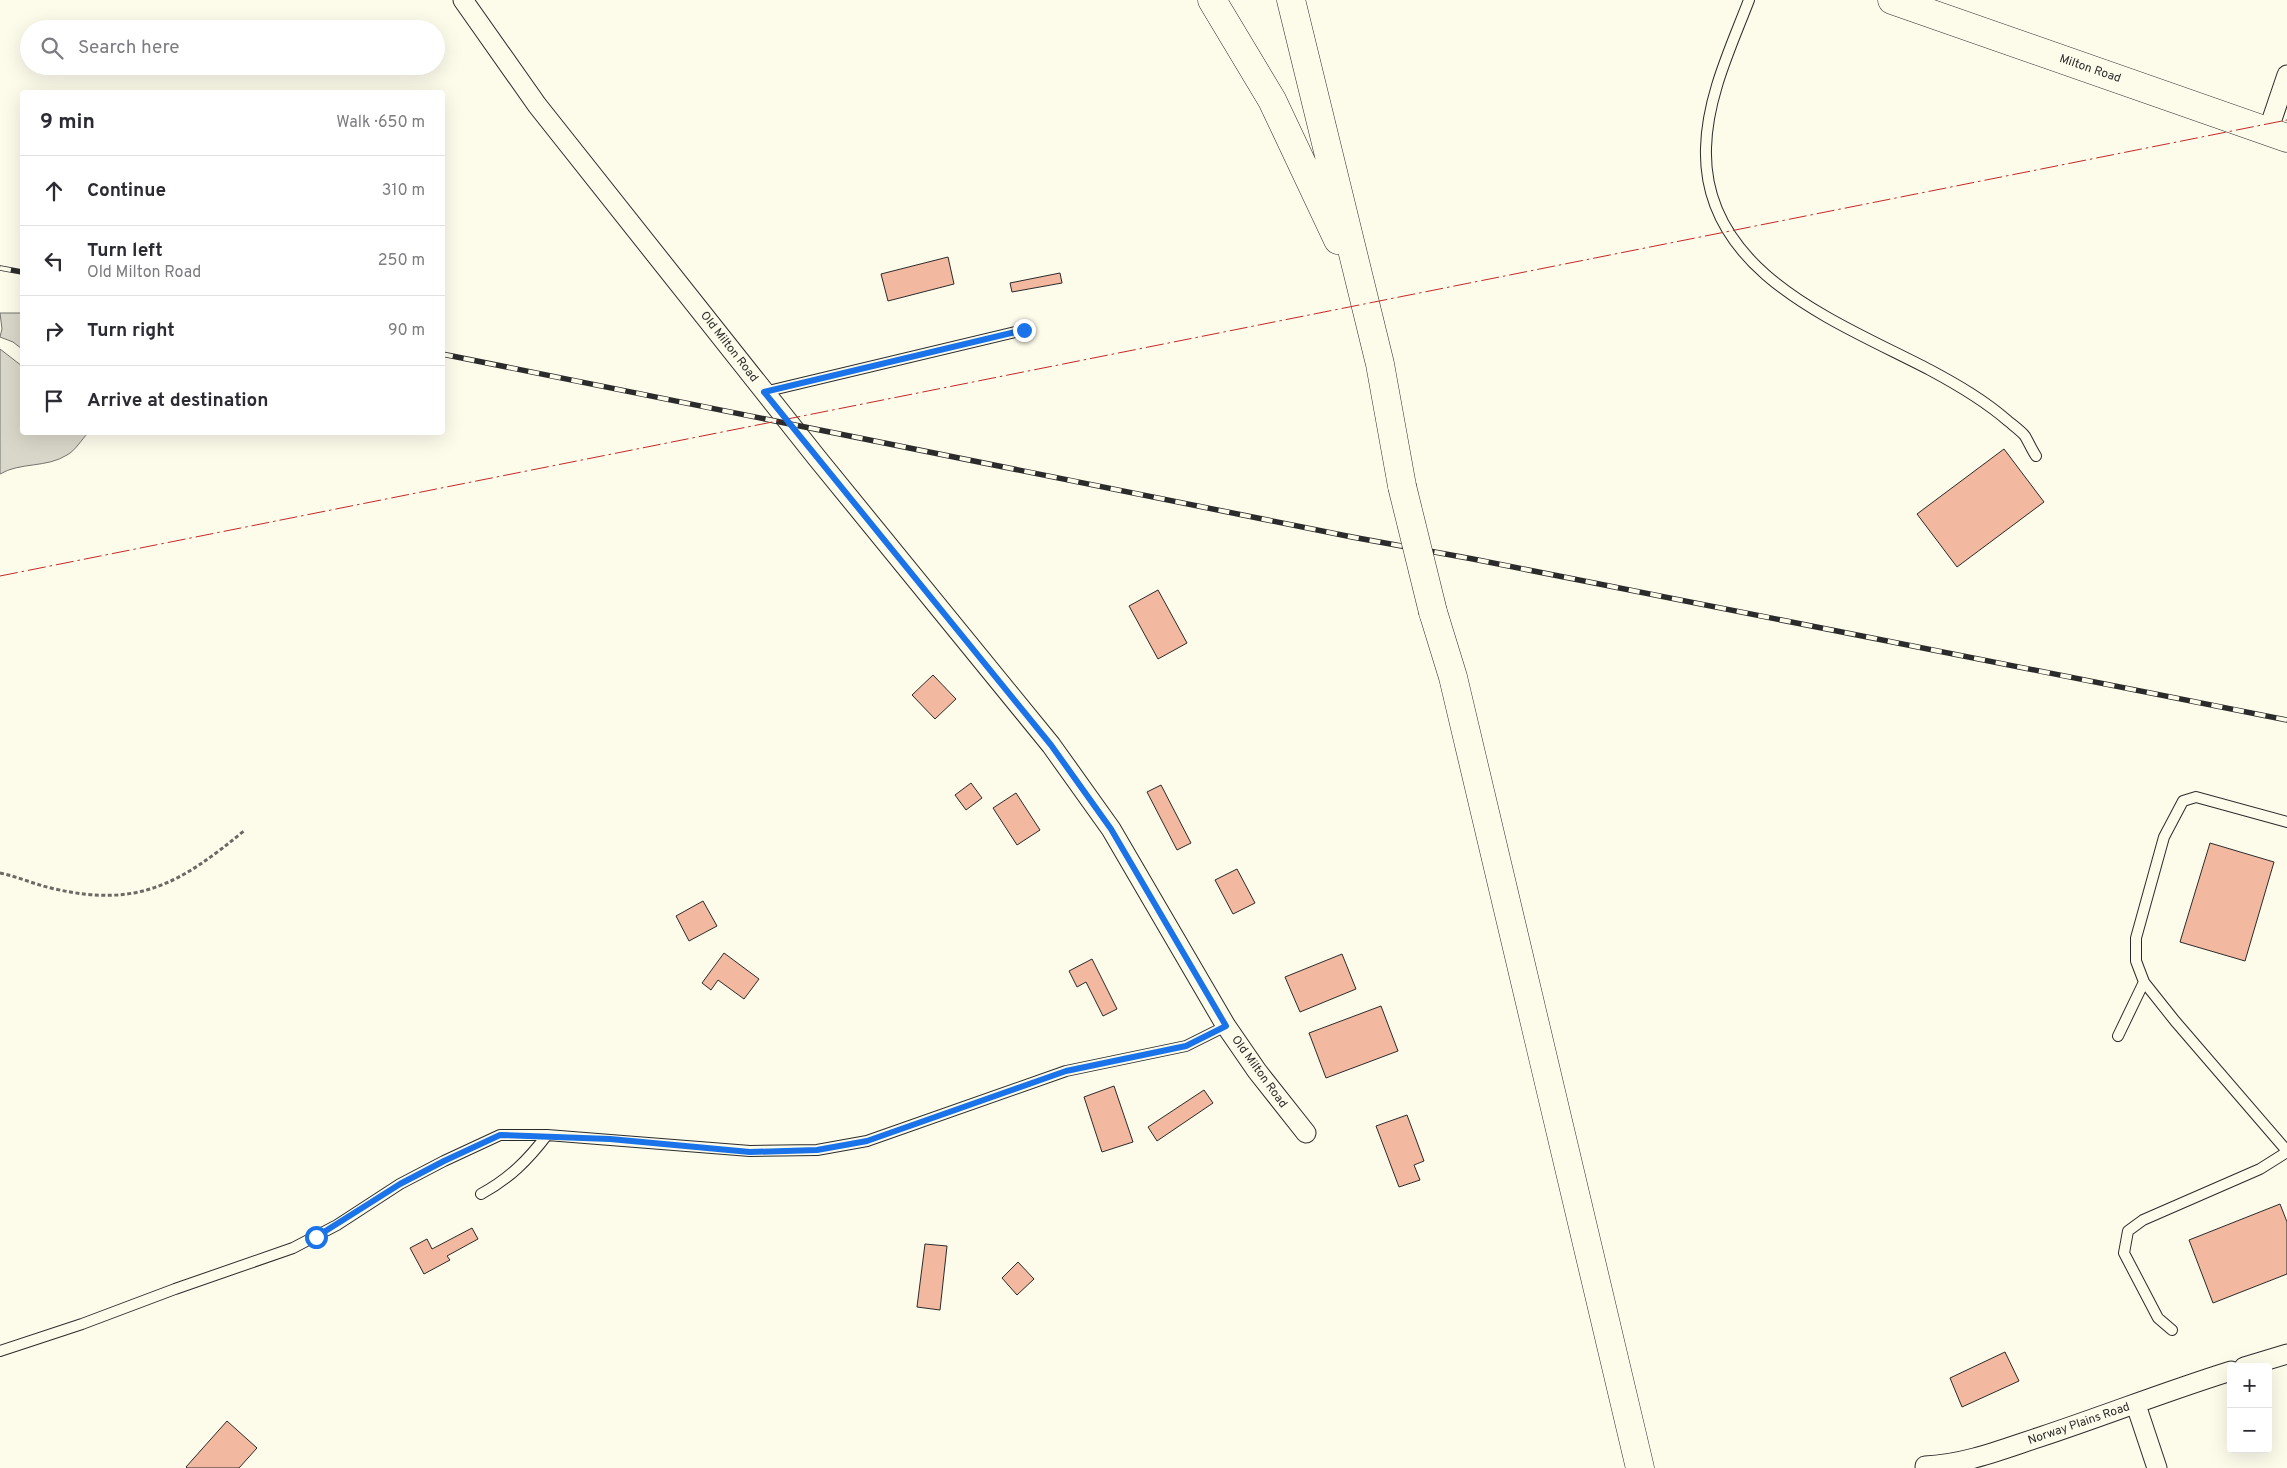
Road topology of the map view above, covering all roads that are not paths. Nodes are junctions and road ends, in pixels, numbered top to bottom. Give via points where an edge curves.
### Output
1 (463, 0) edge
2 (1212, 0) edge
3 (1291, 0) edge
4 (1749, 0) edge
5 (1892, 0) edge
6 (2287, 75) edge
7 (2277, 135) edge
8 (1362, 290) junction
9 (1024, 330) dead end
10 (764, 392) junction
11 (2036, 456) dead end
12 (2287, 822) edge
13 (2144, 982) junction
14 (1226, 1026) junction
15 (2118, 1036) dead end
16 (1306, 1133) dead end
17 (547, 1135) junction
18 (2287, 1152) edge
19 (481, 1194) dead end
20 (2172, 1330) dead end
21 (0, 1351) edge
22 (2287, 1354) edge
23 (2257, 1363) edge
24 (2227, 1372) edge
25 (2136, 1405) junction
26 (1925, 1466) dead end
27 (1640, 1468) edge
28 (2157, 1468) edge

1 - 10 street, Old Milton Road via 537,105
2 - 8 main road via 1272,100
3 - 8 main road
4 - 11 lane via 1721,74 1708,123 1706,147 1706,174 1711,197 1730,235 1770,279 1809,308 1965,388 1986,402 2025,435
5 - 7 main road, Milton Road
6 - 7 street
8 - 27 main road, bridge via 1380,364 1402,486 1433,612 1453,677
9 - 10 lane
10 - 14 street, Old Milton Road via 1051,745 1111,829
12 - 13 lane via 2196,797 2183,801 2164,837 2136,938 2136,960
13 - 15 lane
13 - 18 lane
14 - 16 street, Old Milton Road
14 - 17 lane via 1186,1046 1066,1071 867,1141 817,1150 750,1152
17 - 19 lane via 527,1161 502,1183
17 - 21 lane via 500,1135 400,1184 293,1248
18 - 20 lane via 2260,1169 2142,1220 2128,1231 2124,1253 2158,1318
22 - 23 street
24 - 25 street, Norway Plains Road
25 - 26 street, Norway Plains Road via 1974,1459
25 - 28 street

